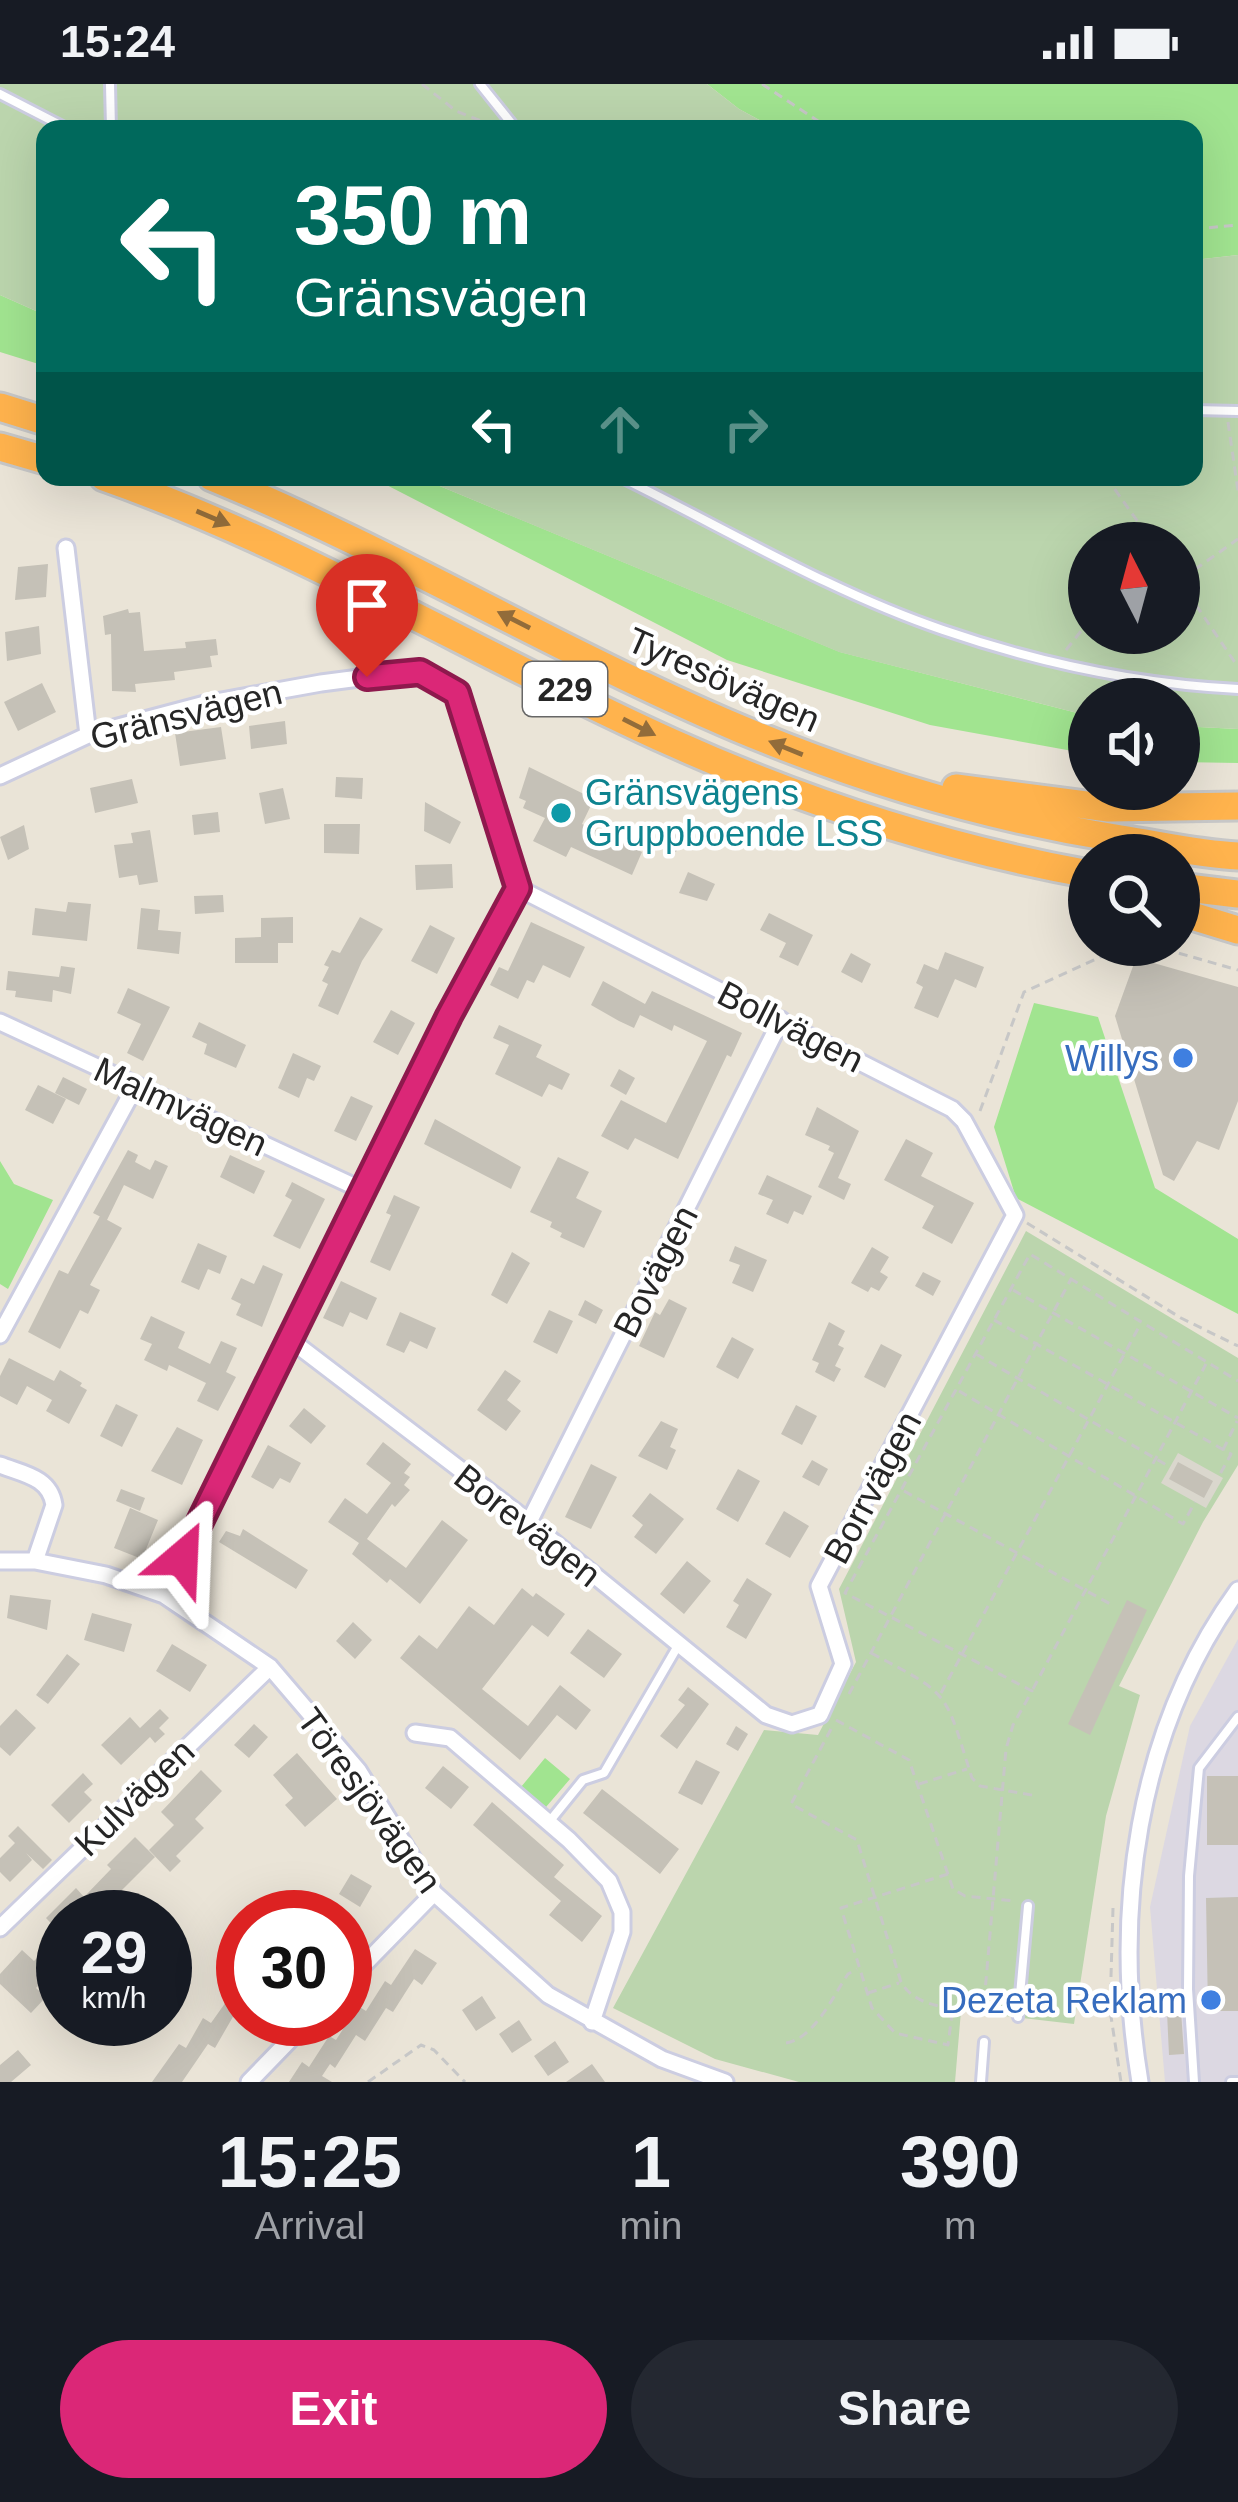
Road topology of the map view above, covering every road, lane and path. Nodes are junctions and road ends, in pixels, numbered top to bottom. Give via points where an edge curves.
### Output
1 (110, 84) edge
2 (422, 84) edge
3 (480, 84) edge
4 (762, 84) edge
5 (0, 94) edge
6 (51, 120) edge
7 (111, 120) edge
8 (478, 120) edge
9 (508, 120) edge
10 (816, 120) edge
11 (1238, 225) edge
12 (1203, 228) edge
13 (0, 407) edge
14 (1203, 410) edge
15 (1226, 411) junction
16 (1238, 411) edge
17 (36, 418) edge
18 (0, 447) edge
19 (36, 457) edge
20 (127, 486) edge
21 (233, 486) edge
22 (638, 486) edge
23 (1112, 486) edge
24 (1238, 491) edge
25 (1138, 522) edge
26 (1238, 539) edge
27 (66, 548) dead end
28 (1200, 566) edge
29 (1200, 611) edge
30 (1068, 651) edge
31 (1060, 662) junction
32 (1238, 668) edge
33 (1238, 689) edge
34 (88, 735) junction
35 (840, 769) junction
36 (0, 776) edge
37 (1238, 806) edge
38 (1238, 856) edge
39 (1068, 872) edge
40 (518, 888) junction
41 (1200, 889) edge
42 (1238, 894) edge
43 (1200, 918) edge
44 (1238, 930) edge
45 (1200, 959) edge
46 (1081, 966) edge
47 (1238, 970) edge
48 (781, 1019) junction
49 (0, 1022) edge
50 (136, 1085) junction
51 (972, 1135) junction
52 (362, 1190) junction
53 (1015, 1215) junction
54 (1071, 1279) junction
55 (1011, 1289) junction
56 (1053, 1312) junction
57 (994, 1320) junction
58 (1142, 1322) junction
59 (0, 1335) edge
60 (288, 1338) junction
61 (1036, 1344) junction
62 (1238, 1346) edge
63 (976, 1354) junction
64 (1125, 1354) junction
65 (1207, 1362) junction
66 (1018, 1379) junction
67 (1238, 1381) edge
68 (1108, 1385) junction
69 (957, 1390) junction
70 (1192, 1391) junction
71 (998, 1415) junction
72 (1238, 1419) edge
73 (1089, 1420) junction
74 (1175, 1423) junction
75 (1223, 1450) junction
76 (1069, 1457) junction
77 (1156, 1458) junction
78 (0, 1465) edge
79 (1170, 1467) dead end
80 (1219, 1476) dead end
81 (903, 1490) junction
82 (1136, 1495) junction
83 (1195, 1502) dead end
84 (946, 1514) junction
85 (529, 1522) junction
86 (1017, 1553) junction
87 (0, 1561) edge
88 (35, 1561) junction
89 (1238, 1590) edge
90 (1085, 1591) junction
91 (164, 1595) junction
92 (1114, 1606) dead end
93 (891, 1616) junction
94 (679, 1644) junction
95 (871, 1653) junction
96 (962, 1654) junction
97 (270, 1667) junction
98 (1032, 1691) junction
99 (941, 1693) junction
100 (844, 1703) dead end
101 (766, 1715) joint
102 (1238, 1717) edge
103 (416, 1732) dead end
104 (969, 1769) junction
105 (919, 1784) junction
106 (1003, 1790) junction
107 (1037, 1796) dead end
108 (548, 1823) junction
109 (948, 1874) junction
110 (434, 1893) junction
111 (874, 1896) junction
112 (993, 1899) junction
113 (1024, 1904) joint
114 (0, 1928) edge
115 (372, 1956) edge
116 (858, 1969) junction
117 (901, 1982) junction
118 (866, 1993) junction
119 (952, 2006) junction
120 (983, 2012) junction
121 (1018, 2014) joint
122 (592, 2022) junction
123 (984, 2042) dead end
124 (786, 2043) dead end
125 (284, 2046) edge
126 (249, 2082) edge
127 (368, 2082) edge
128 (465, 2082) edge
129 (724, 2082) edge
130 (981, 2082) edge
131 (1140, 2082) edge
132 (1194, 2082) edge

1 - 7 lane
2 - 8 path
3 - 9 lane
4 - 10 path
5 - 6 lane
11 - 12 path
13 - 17 highway
14 - 15 lane
15 - 16 lane
15 - 24 path
18 - 19 highway
20 -> 39 highway, Tyresövägen / 229 via 292,552 673,743 824,805
35 -> 21 highway, Tyresövägen / 229 via 634,681
22 - 31 lane via 942,630
23 - 25 path
26 - 28 path
27 - 34 street
29 - 32 path
30 - 31 path
31 - 33 lane
34 - 36 street, Gränsvägen
34 - 40 street, Gränsvägen via 205,704 420,672 460,700
35 - 37 highway via 1108,808
35 - 38 highway, Tyresövägen / 229 via 1046,826
40 - 48 street, Bollvägen
40 - 52 street
41 - 42 highway
43 - 44 highway
45 - 47 path
46 - 51 path via 1024,992
48 - 51 street, Bollvägen via 952,1109
48 - 85 street, Bovägen
49 - 50 street, Malmvägen
50 - 52 street, Malmvägen
50 - 59 street
51 - 53 street, Bollvägen
52 - 60 street
53 - 62 path
53 - 101 street, Borrvägen via 820,1586 843,1664 820,1715 792,1724
54 - 55 path via 1030,1254
54 - 56 path
54 - 58 path
55 - 56 path
55 - 57 path
56 - 61 path
56 - 64 path
57 - 61 path
57 - 63 path
58 - 64 path
58 - 65 path
60 - 85 street, Borevägen
60 - 91 street
61 - 66 path
61 - 68 path
63 - 66 path
63 - 69 path
64 - 68 path
64 - 70 path
65 - 67 path
65 - 70 path
66 - 71 path
66 - 73 path
68 - 73 path
68 - 74 path
69 - 71 path
69 - 81 path
70 - 72 path
70 - 74 path
71 - 76 path
71 - 84 path
72 - 75 path
73 - 76 path
73 - 77 path
74 - 75 path
74 - 77 path
75 - 80 path via 1231,1454
76 - 82 path
76 - 86 path
77 - 79 path
77 - 82 path
78 - 88 street via 41,1480 53,1496
81 - 84 path
81 - 93 path via 845,1592
82 - 83 path via 1184,1524
82 - 90 path
84 - 86 path
84 - 93 path
85 - 94 street, Borevägen
86 - 90 path
86 - 96 path
87 - 88 street, Töresjövägen
88 - 91 street, Töresjövägen
89 - 131 street via 1179,1690 1150,1772 1127,1956
90 - 92 path
90 - 98 path
91 - 97 street, Töresjövägen
93 - 95 path
93 - 96 path
94 - 101 street, Borevägen
94 - 108 lane via 604,1773 583,1780
95 - 99 path
95 - 100 path
96 - 98 path
96 - 99 path
97 - 110 street, Töresjövägen via 358,1770
97 - 114 street, Kulvägen
98 - 106 path via 1013,1725
99 - 104 path
102 - 132 lane via 1198,1768 1188,1989
103 - 108 street via 450,1738
104 - 105 path
104 - 106 path via 980,1786
105 - 109 path
105 - 111 path via 909,1760 836,1719 791,1804 857,1840
106 - 107 path
106 - 112 path
108 - 122 street via 609,1881 622,1912
109 - 111 path
109 - 112 path via 965,1896
110 - 115 street
110 - 122 street, Töresjövägen via 548,1994
111 - 116 path via 841,1908
111 - 117 path
112 - 113 path
112 - 120 path
113 - 121 lane
116 - 118 path
116 - 124 path via 798,2042
117 - 118 path
117 - 119 path via 925,2004
118 - 119 path via 895,2033 932,2042 948,2044
119 - 120 path
120 - 121 path
122 - 129 street, Töresjövägen
123 - 130 lane
125 - 126 street
127 - 128 path via 421,2045

